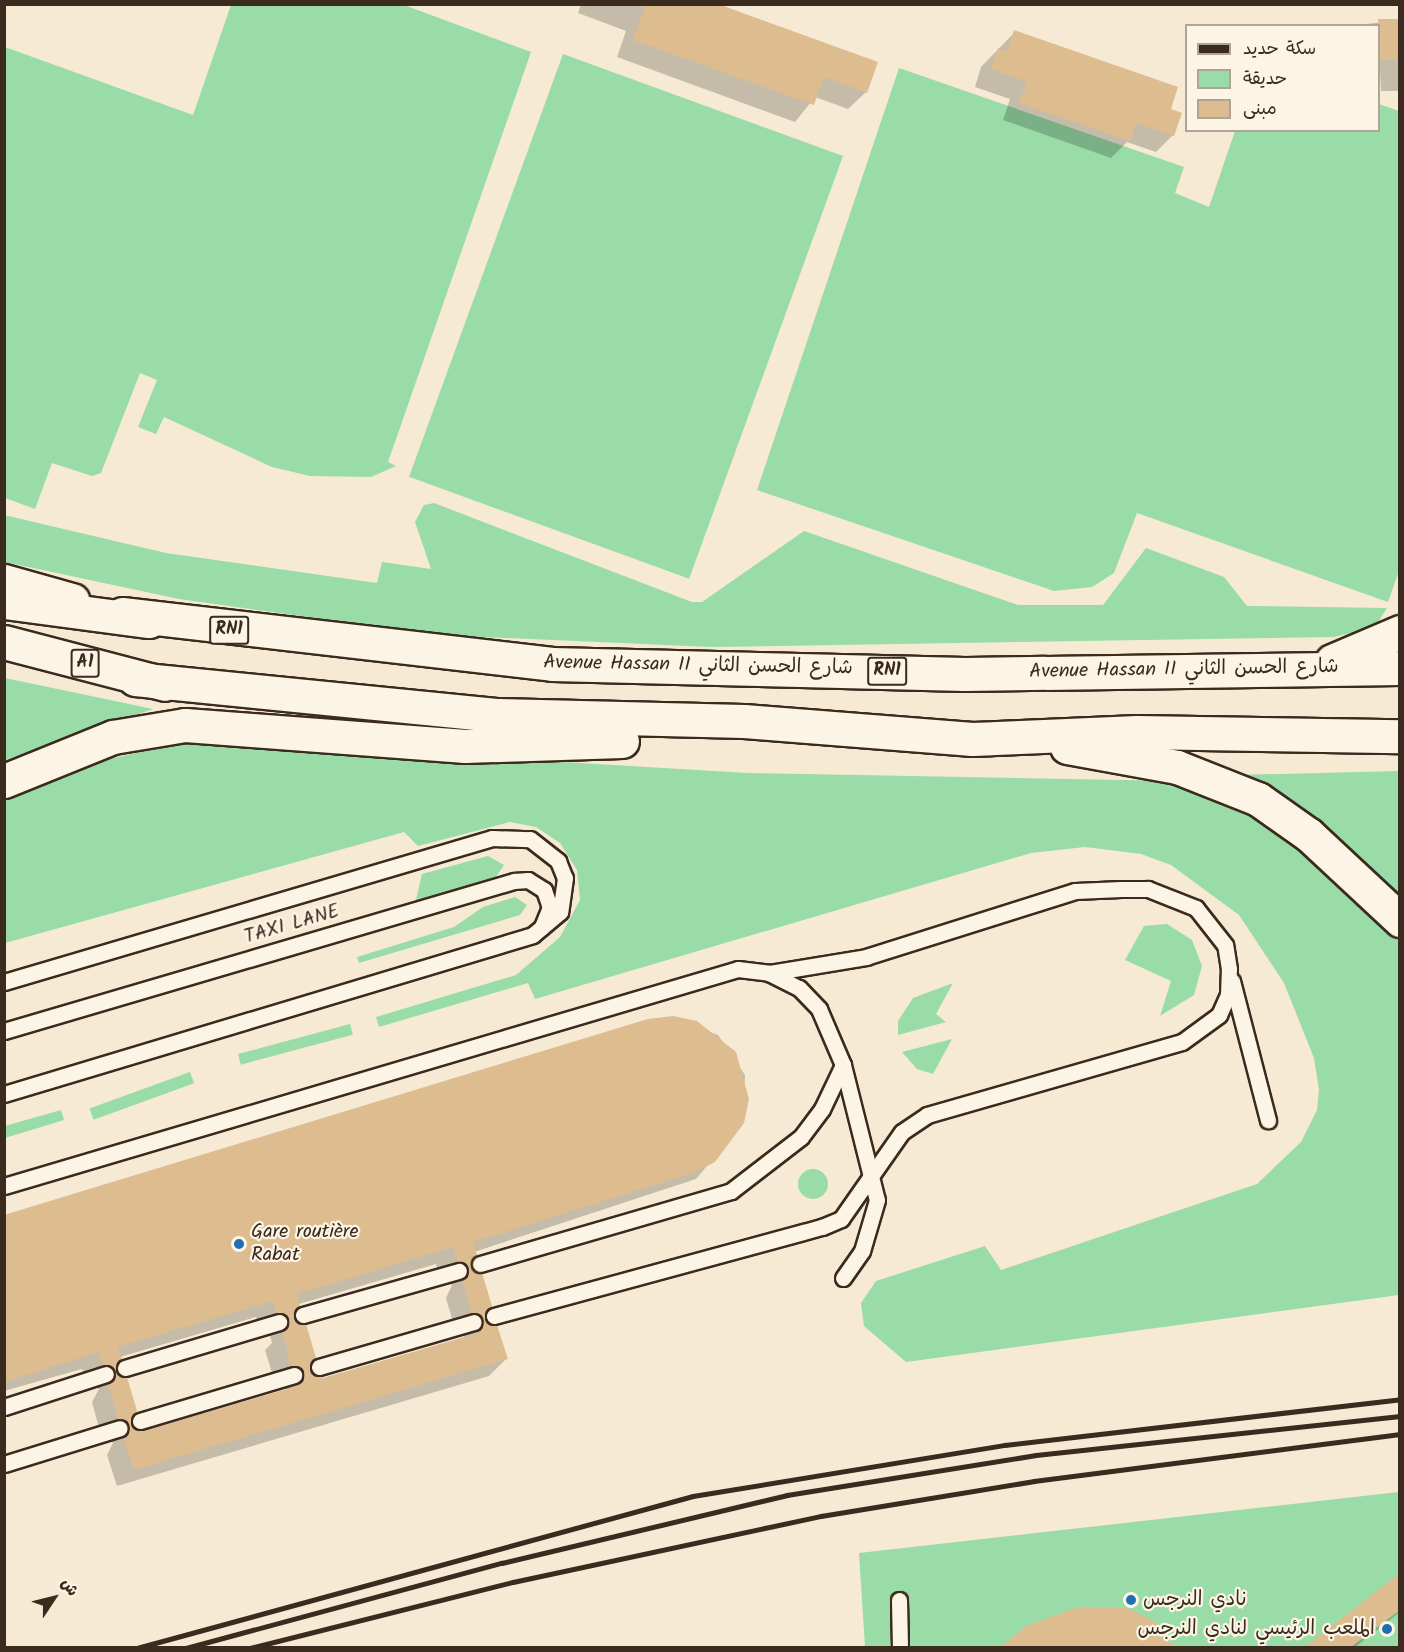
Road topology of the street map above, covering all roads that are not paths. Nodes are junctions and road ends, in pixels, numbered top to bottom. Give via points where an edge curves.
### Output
1 (4, 581) edge
2 (4, 602) edge
3 (149, 621) junction
4 (1400, 633) edge
5 (4, 642) edge
6 (4, 658) edge
7 (1316, 666) junction
8 (1400, 668) edge
9 (165, 684) junction
10 (833, 728) junction
11 (1400, 736) edge
12 (1036, 738) junction
13 (4, 781) edge
14 (1400, 920) edge
15 (539, 932) junction
16 (1229, 969) junction
17 (769, 973) junction
18 (4, 982) edge
19 (4, 1031) edge
20 (843, 1065) junction
21 (4, 1094) edge
22 (1268, 1120) dead end
23 (873, 1173) junction
24 (4, 1186) edge
25 (480, 1264) dead end
26 (459, 1271) dead end
27 (843, 1278) dead end
28 (303, 1315) dead end
29 (494, 1316) dead end
30 (279, 1322) dead end
31 (474, 1322) dead end
32 (319, 1367) dead end
33 (125, 1368) dead end
34 (106, 1374) dead end
35 (294, 1375) dead end
36 (4, 1407) edge
37 (140, 1421) dead end
38 (120, 1428) dead end
39 (4, 1464) edge
40 (899, 1600) dead end
41 (900, 1647) edge

1 - 3 highway, Avenue Hassan II شارع الحسن الثاني / RN1
2 - 3 highway
3 - 7 highway, Avenue Hassan II شارع الحسن الثاني / RN1 via 552,664 964,674
4 - 7 highway
5 - 9 highway, A1
6 - 9 highway
7 - 8 highway, Avenue Hassan II شارع الحسن الثاني / RN1
9 - 10 highway via 498,715
10 - 12 highway via 972,739
10 - 13 highway via 751,739 465,746 185,725 113,737
11 - 12 highway via 1137,732
12 - 14 highway via 1224,782 1309,835
15 - 18 lane via 560,912 565,878 547,849 530,840 503,837
15 - 19 lane, TAXI LANE via 549,898 538,883 514,881
15 - 21 lane
16 - 17 lane via 1225,945 1196,908 1148,889 1121,889 1075,891 866,957
16 - 22 lane
16 - 23 lane via 1228,995 1204,1030 1182,1042 927,1115 902,1132
17 - 20 lane via 799,988 819,1009
17 - 24 lane via 738,969 701,979
20 - 23 lane
20 - 25 lane via 822,1109 801,1137 731,1191
23 - 27 lane via 874,1221
23 - 29 lane via 840,1219 822,1227
26 - 28 lane
30 - 33 lane
31 - 32 lane
34 - 36 lane
35 - 37 lane
38 - 39 lane
40 - 41 lane

